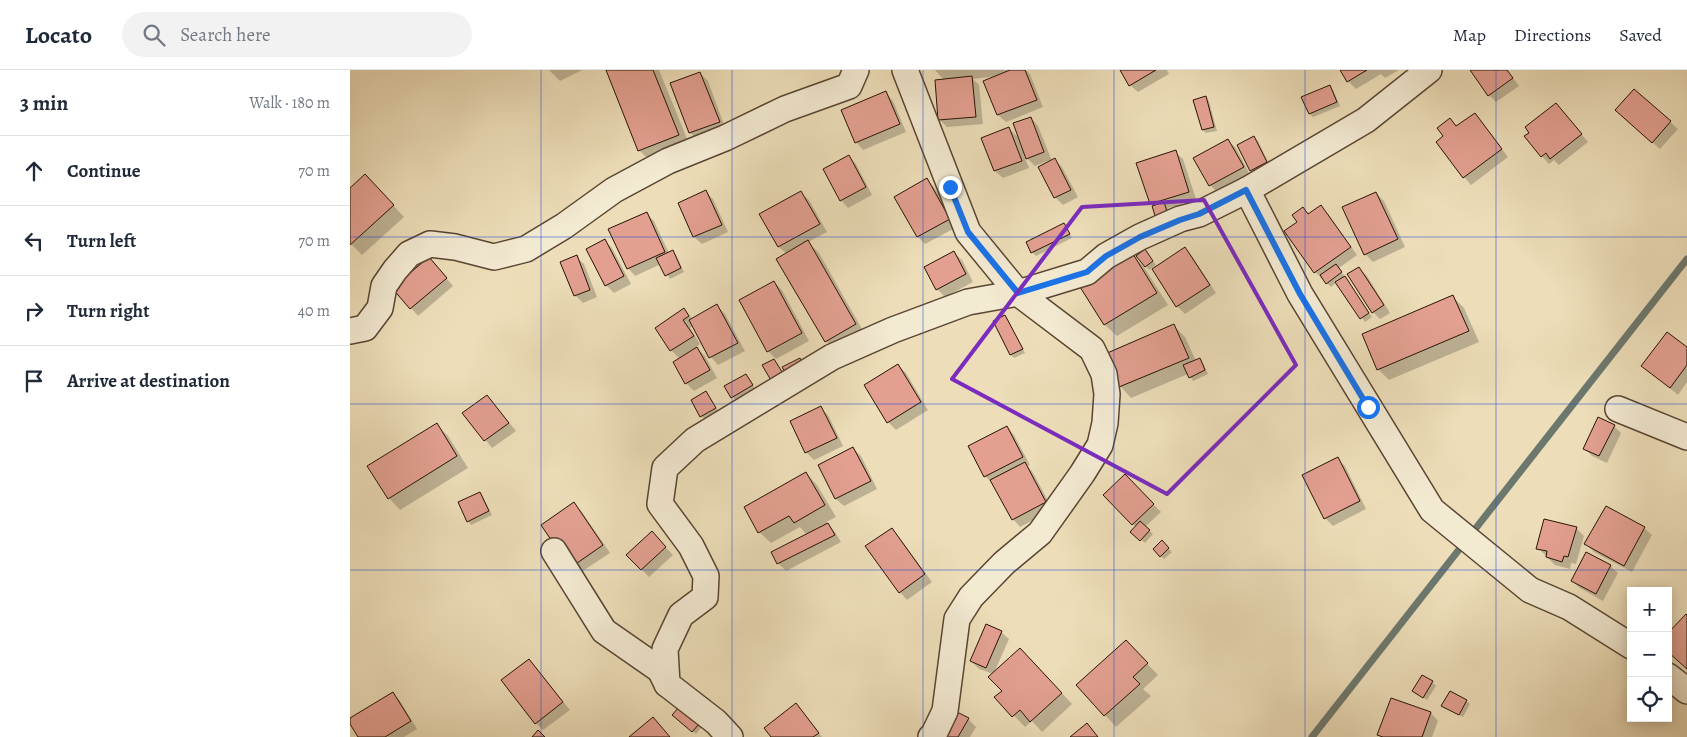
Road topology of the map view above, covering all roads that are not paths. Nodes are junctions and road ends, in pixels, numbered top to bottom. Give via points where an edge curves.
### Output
1 (856, 70) edge
2 (905, 70) edge
3 (1429, 70) edge
4 (1246, 190) junction
5 (1018, 293) junction
6 (350, 331) edge
7 (1618, 409) dead end
8 (1687, 437) edge
9 (554, 551) dead end
10 (1627, 643) edge
11 (1669, 677) edge
12 (667, 684) junction
13 (1687, 691) edge
14 (730, 737) edge
15 (930, 737) edge

1 - 6 street via 849,86 785,108 725,138 668,161 614,190 526,249 494,257 430,244 409,254 384,286 380,308 365,328
2 - 5 street via 968,232
3 - 4 street via 1366,120
4 - 5 street via 1199,214 1140,237 1106,256 1087,272
4 - 10 street via 1300,294 1432,510 1530,590 1569,607
5 - 12 street via 968,302 832,357 695,440 664,468 660,504 690,546 706,576 705,598 681,615 665,650
5 - 15 street via 1092,349 1104,374 1106,423 1100,445 1040,533 971,597 958,619 945,711
7 - 8 street
9 - 12 street via 604,631 660,670
11 - 13 street
12 - 14 street

